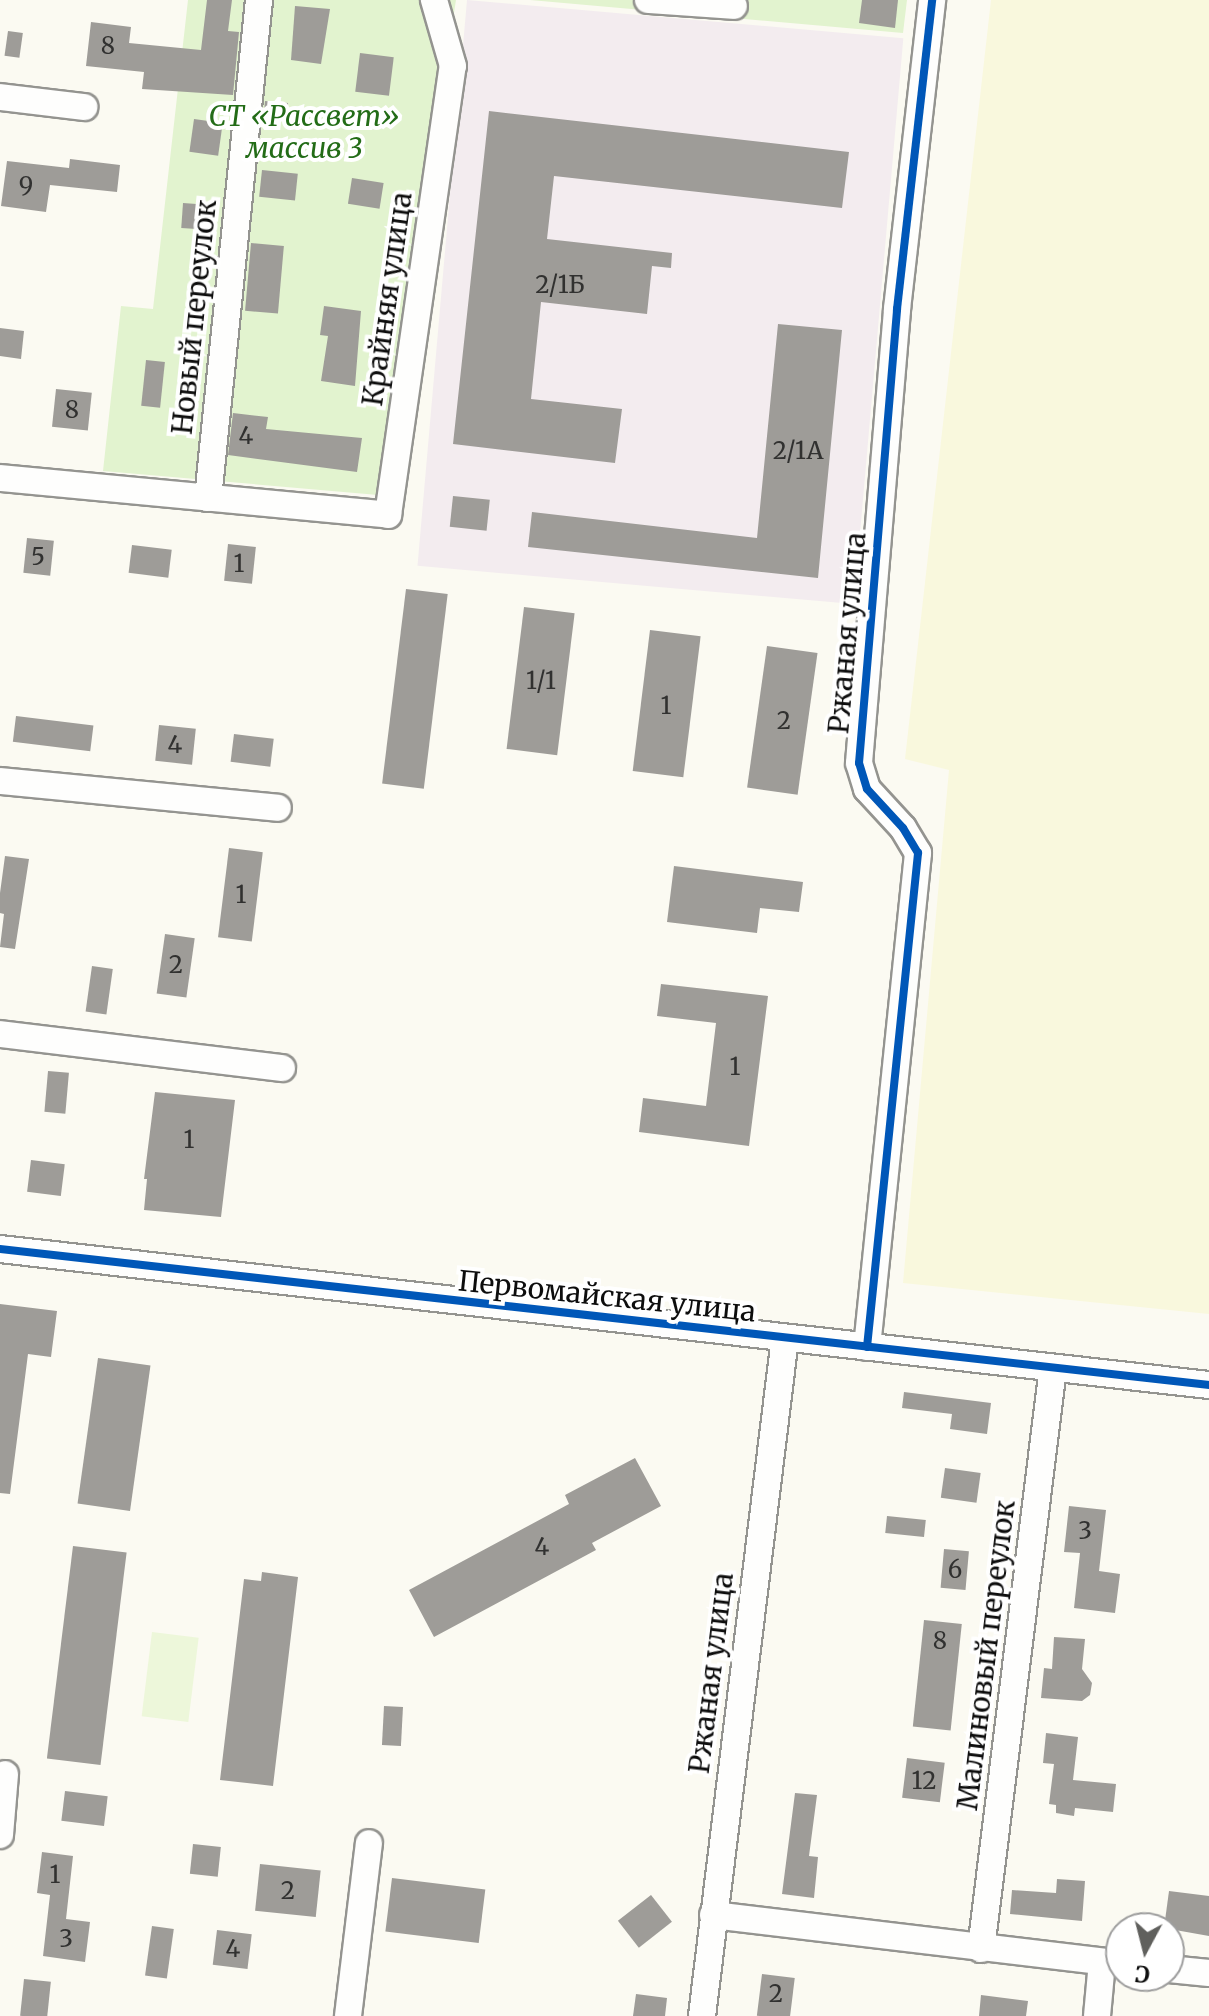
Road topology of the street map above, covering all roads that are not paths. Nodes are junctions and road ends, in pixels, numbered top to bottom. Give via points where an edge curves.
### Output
1 (259, 0) edge
2 (434, 0) edge
3 (648, 0) edge
4 (932, 0) edge
5 (734, 6) dead end
6 (0, 97) edge
7 (84, 107) dead end
8 (0, 478) edge
9 (208, 498) junction
10 (0, 781) edge
11 (278, 808) dead end
12 (0, 1034) edge
13 (282, 1068) dead end
14 (0, 1249) edge
15 (785, 1338) junction
16 (867, 1347) junction
17 (1053, 1368) junction
18 (1209, 1385) edge
19 (5, 1774) dead end
20 (0, 1835) edge
21 (369, 1843) dead end
22 (713, 1915) junction
23 (981, 1949) junction
24 (1105, 1962) edge
25 (1185, 1971) edge
26 (1209, 1973) edge
27 (1105, 1988) edge
28 (348, 2016) edge
29 (702, 2016) edge
30 (1097, 2016) edge

1 - 9 street, Новый переулок
2 - 9 street, Крайняя улица via 453,66 388,515
3 - 5 street
4 - 16 street, Ржаная улица via 897,309 859,763 867,789 918,853
6 - 7 street
8 - 9 street
10 - 11 street
12 - 13 street
14 - 15 street, Первомайская улица
15 - 16 street, Первомайская улица
15 - 22 street, Ржаная улица
16 - 17 street, Первомайская улица
17 - 18 street, Первомайская улица
17 - 23 street, Малиновый переулок
19 - 20 street
21 - 28 street
22 - 23 street
22 - 29 street, Ржаная улица
23 - 24 street
25 - 26 street
27 - 30 street

